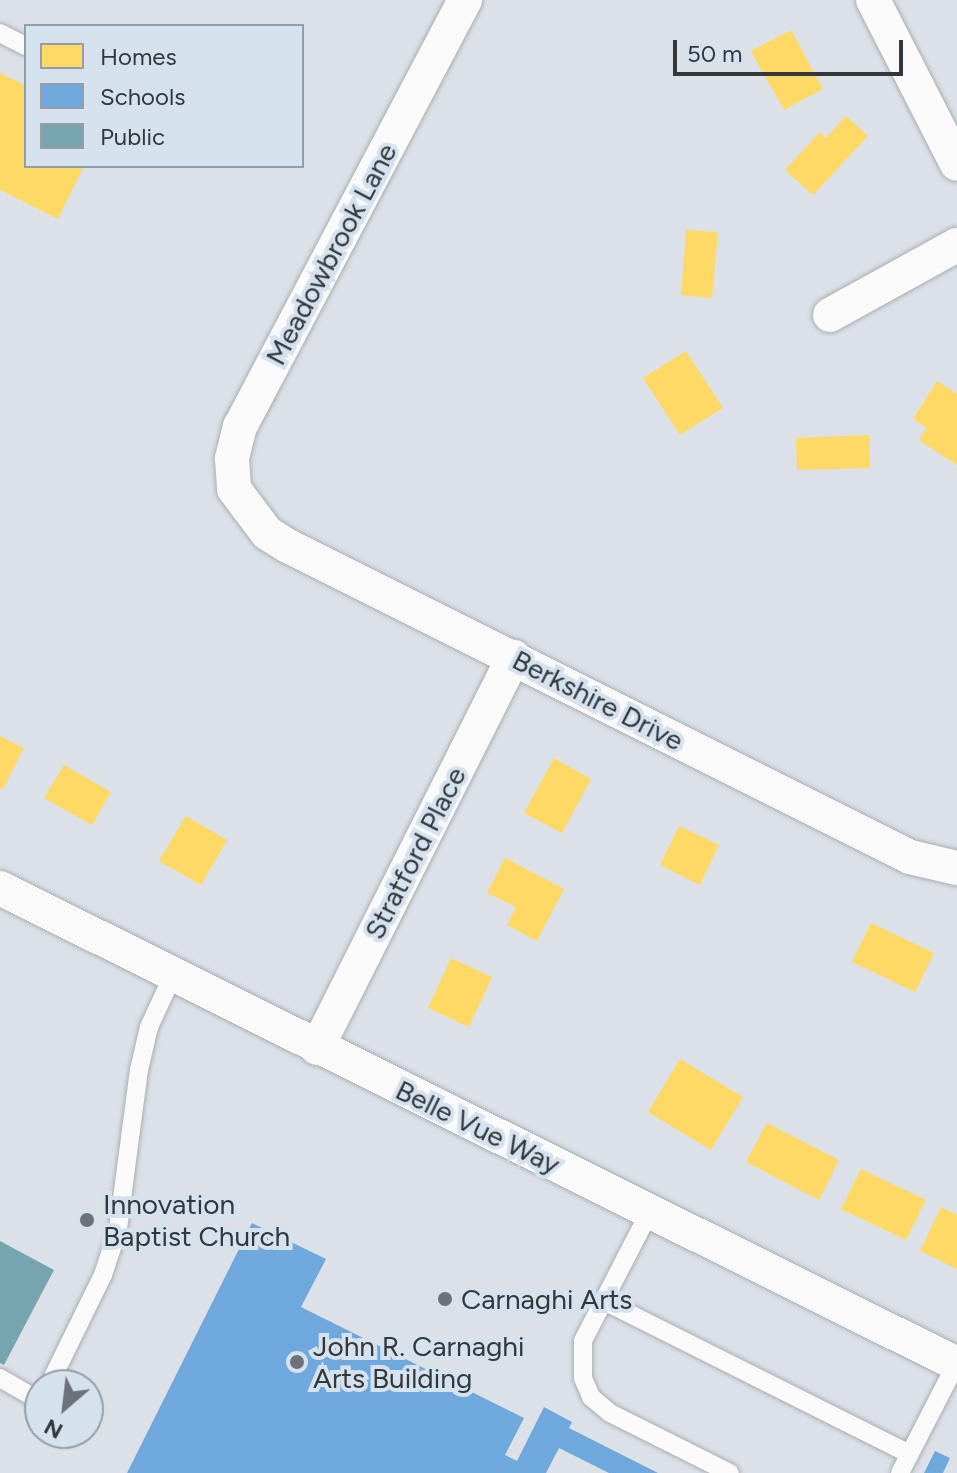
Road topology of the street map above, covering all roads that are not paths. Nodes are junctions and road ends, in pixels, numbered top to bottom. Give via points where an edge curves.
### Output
1 (465, 0) edge
2 (873, 0) edge
3 (0, 33) edge
4 (24, 45) edge
5 (957, 164) edge
6 (957, 245) edge
7 (830, 315) dead end
8 (249, 513) joint
9 (514, 657) junction
10 (957, 868) edge
11 (0, 888) edge
12 (173, 975) junction
13 (317, 1048) junction
14 (650, 1211) junction
15 (604, 1301) junction
16 (956, 1364) edge
17 (57, 1369) edge
18 (0, 1378) edge
19 (24, 1392) edge
20 (910, 1454) junction
21 (730, 1473) edge
22 (900, 1473) edge

1 - 8 street, Meadowbrook Lane via 240,426 232,459 234,489
2 - 5 street
3 - 4 lane
6 - 7 street
8 - 9 street, Berkshire Drive via 288,546
9 - 10 street, Berkshire Drive via 910,857
9 - 13 street, Stratford Place
11 - 12 street, Belle Vue Way
12 - 13 street, Belle Vue Way
12 - 17 lane via 149,1027 139,1070 118,1229 103,1275
13 - 14 street, Belle Vue Way
14 - 15 lane
14 - 16 street, Belle Vue Way
15 - 20 lane
15 - 21 lane via 583,1341 583,1378 591,1397 610,1413
16 - 20 lane
18 - 19 lane
20 - 22 lane

